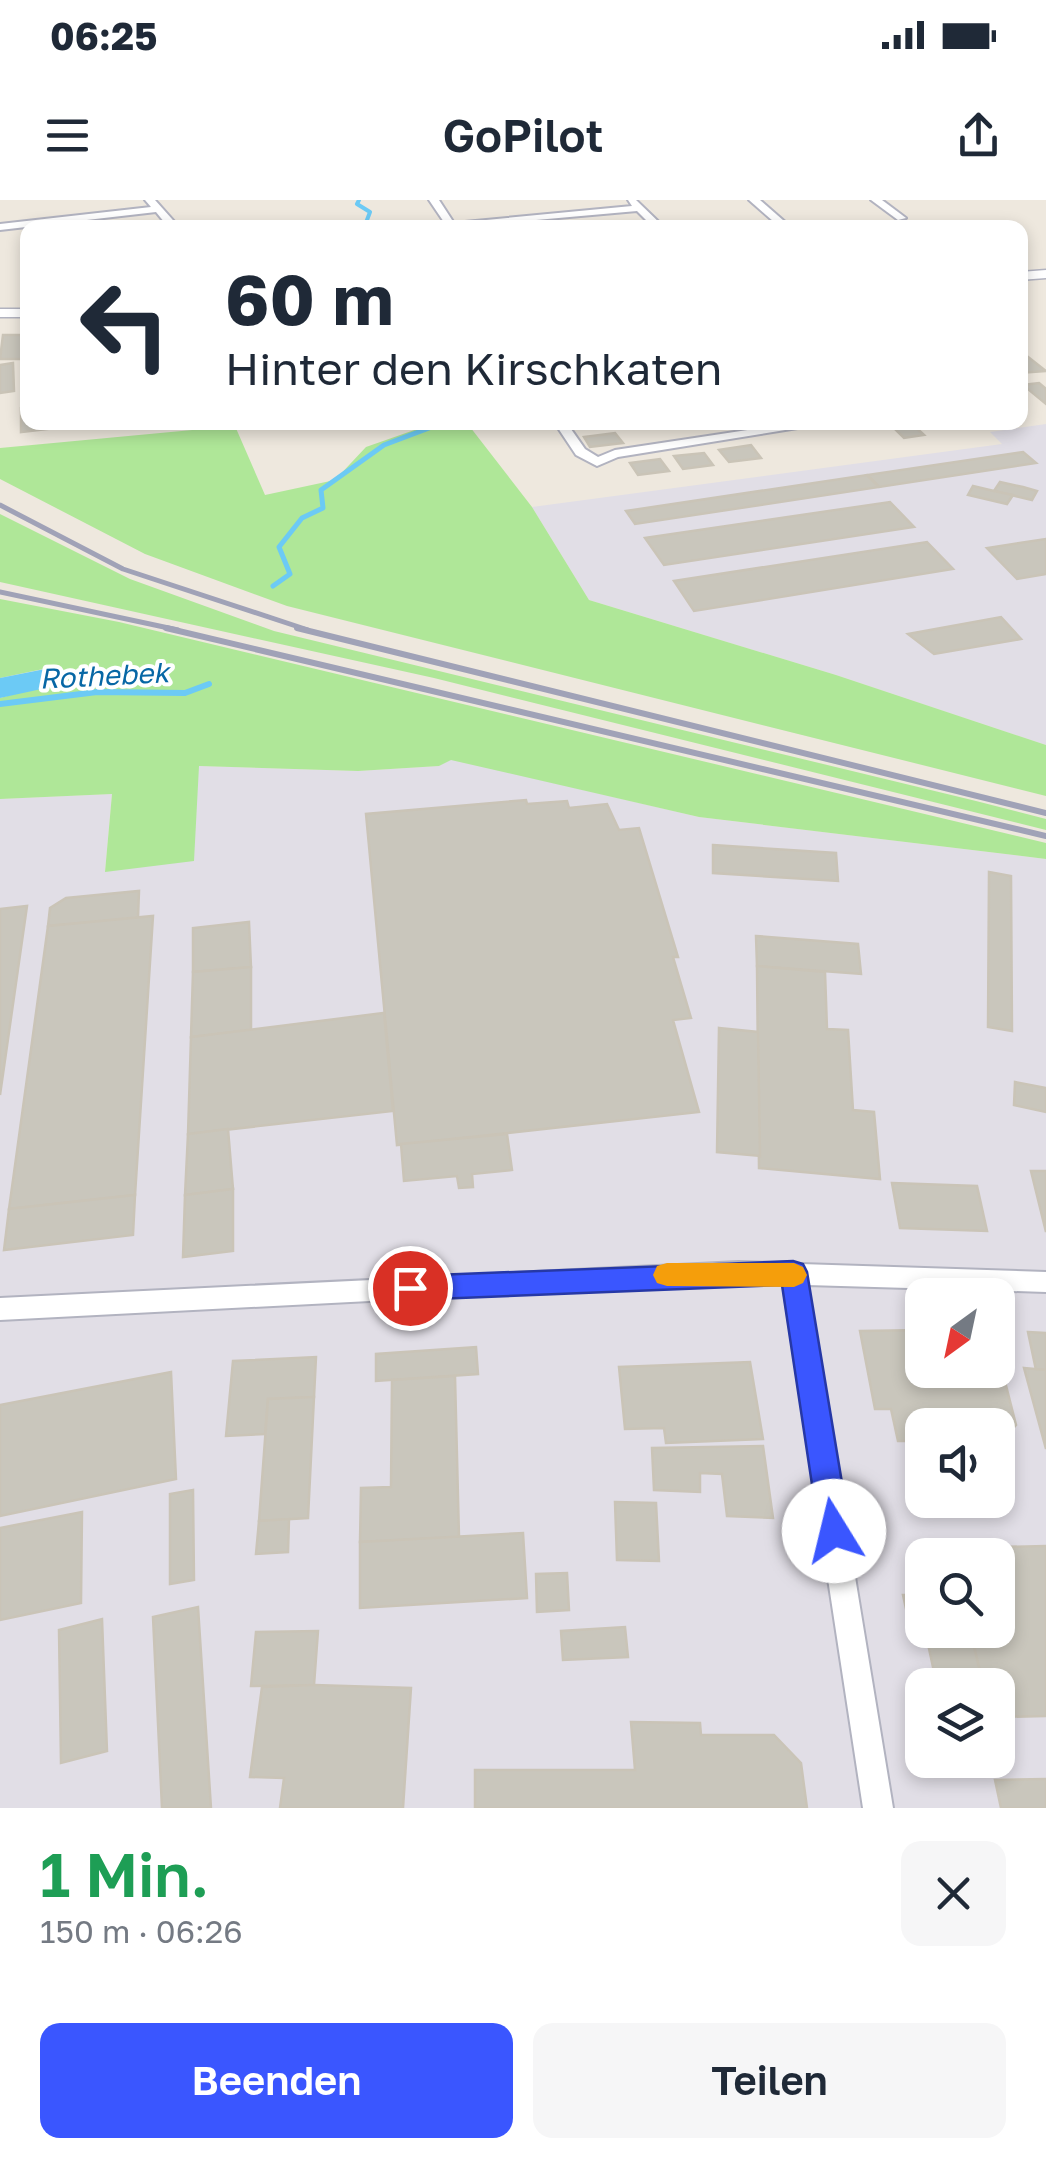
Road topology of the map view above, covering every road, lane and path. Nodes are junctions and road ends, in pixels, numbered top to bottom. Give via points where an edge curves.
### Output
1 (754, 200) edge
2 (876, 200) edge
3 (636, 202) edge
4 (154, 204) edge
5 (512, 205) dead end
6 (901, 218) dead end
7 (92, 220) edge
8 (522, 220) edge
9 (552, 220) edge
10 (778, 220) edge
11 (565, 430) edge
12 (701, 430) edge
13 (779, 430) edge
14 (710, 441) junction
15 (793, 1272) junction
16 (1046, 1282) edge
17 (0, 1309) edge
18 (878, 1808) edge

1 - 10 street
2 - 6 street
3 - 9 street
4 - 7 street
5 - 8 street
11 - 14 street via 580,452 597,462
12 - 14 street
13 - 14 street
15 - 16 street
15 - 17 street
15 - 18 street

